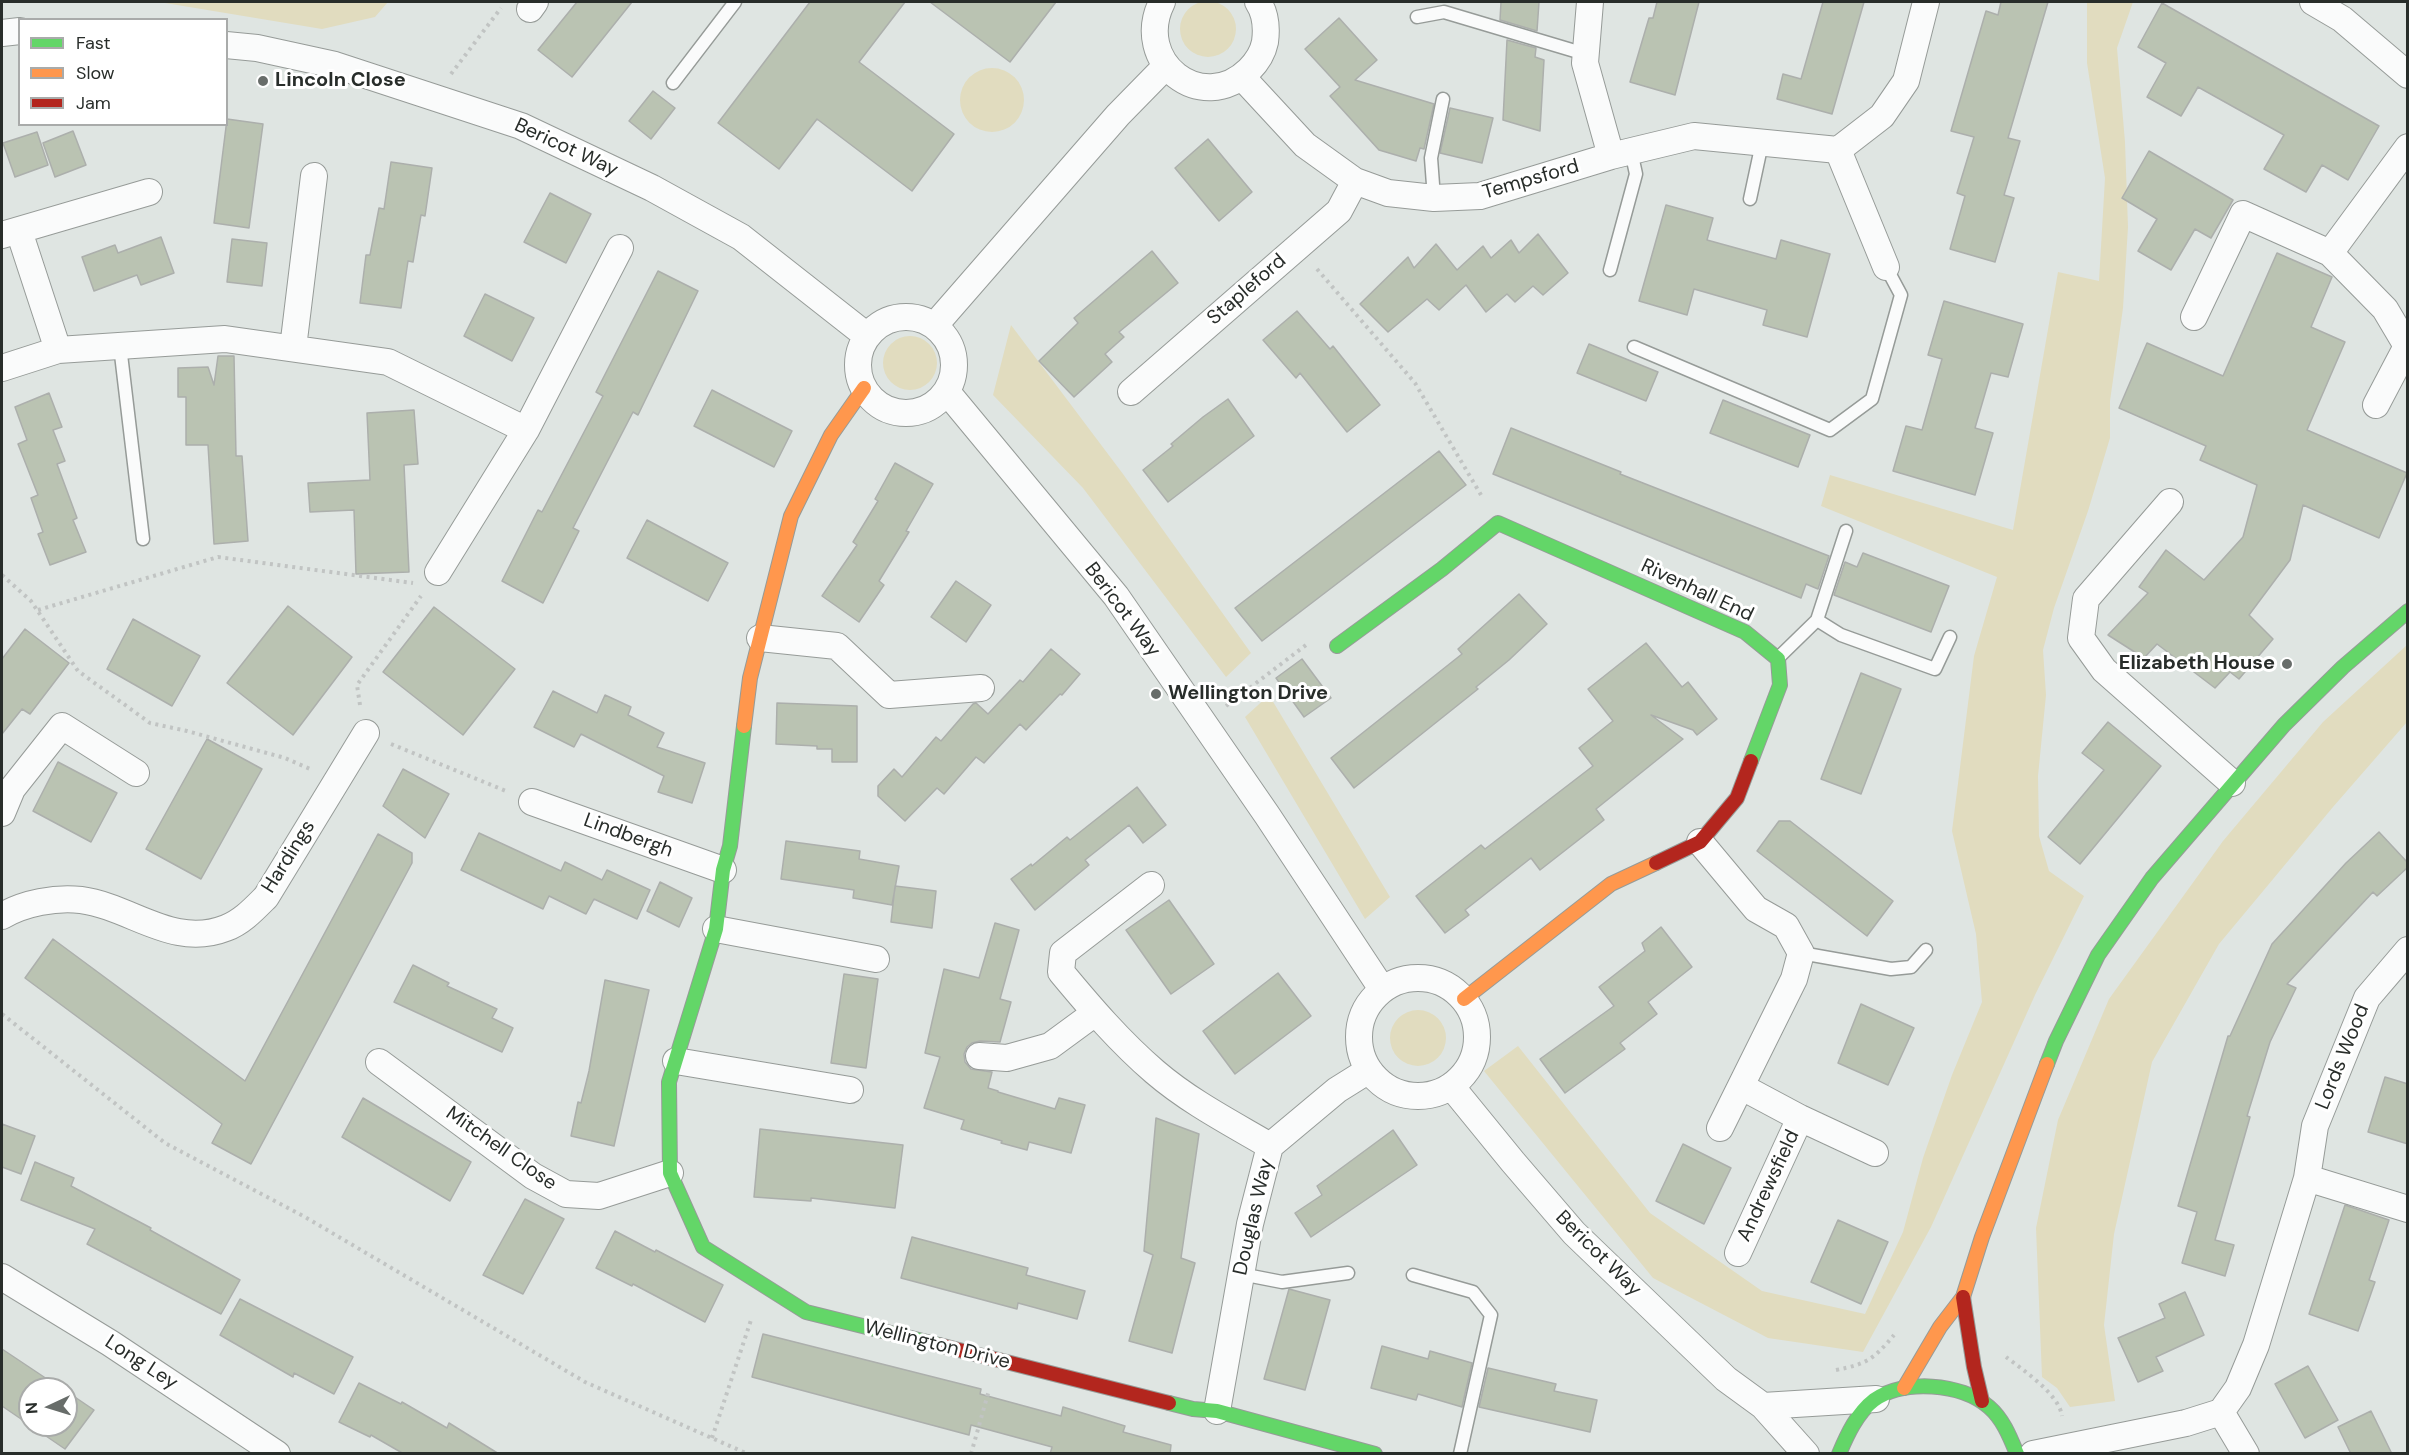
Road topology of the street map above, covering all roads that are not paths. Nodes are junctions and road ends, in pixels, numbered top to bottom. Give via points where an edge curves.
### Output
1 (735, 2) edge
2 (1162, 2) edge
3 (1258, 2) edge
4 (1590, 2) edge
5 (1926, 2) edge
6 (2313, 2) edge
7 (1417, 17) dead end
8 (18, 32) edge
9 (2, 33) edge
10 (228, 45) edge
11 (1585, 54) junction
12 (1166, 66) junction
13 (2408, 75) edge
14 (1242, 77) junction
15 (674, 83) dead end
16 (1443, 99) dead end
17 (1762, 143) junction
18 (2408, 147) edge
19 (1838, 150) junction
20 (1621, 153) junction
21 (314, 176) dead end
22 (1355, 181) junction
23 (149, 192) dead end
24 (1434, 198) junction
25 (1750, 199) dead end
26 (10, 233) edge
27 (620, 248) dead end
28 (2330, 253) junction
29 (1886, 267) joint
30 (1610, 270) dead end
31 (2194, 317) dead end
32 (935, 325) junction
33 (867, 336) junction
34 (120, 346) junction
35 (1634, 347) dead end
36 (293, 348) junction
37 (58, 350) junction
38 (2, 368) edge
39 (864, 388) junction
40 (946, 392) junction
41 (1131, 392) dead end
42 (2376, 405) dead end
43 (526, 430) junction
44 (2170, 502) dead end
45 (1846, 531) dead end
46 (143, 539) dead end
47 (433, 578) road end
48 (2408, 611) edge
49 (1817, 620) junction
50 (1950, 637) dead end
51 (760, 638) junction
52 (1337, 646) road end
53 (1778, 659) junction
54 (981, 688) dead end
55 (365, 734) road end
56 (136, 772) dead end
57 (2232, 783) junction
58 (532, 802) road end
59 (2, 813) edge
60 (1700, 842) junction
61 (723, 870) junction
62 (1151, 885) dead end
63 (3, 910) edge
64 (716, 929) junction
65 (1926, 950) dead end
66 (2408, 950) edge
67 (1801, 953) junction
68 (876, 958) dead end
69 (1382, 989) junction
70 (1464, 999) junction
71 (1095, 1013) junction
72 (979, 1056) dead end
73 (676, 1061) junction
74 (379, 1062) dead end
75 (1369, 1071) junction
76 (1451, 1086) junction
77 (1742, 1087) junction
78 (850, 1090) dead end
79 (1800, 1118) junction
80 (1720, 1128) dead end
81 (1270, 1146) junction
82 (1875, 1153) dead end
83 (670, 1173) junction
84 (2307, 1178) junction
85 (2408, 1209) edge
86 (1738, 1253) dead end
87 (1348, 1273) dead end
88 (1241, 1274) junction
89 (1413, 1275) dead end
90 (2, 1277) edge
91 (1964, 1297) junction
92 (1904, 1388) junction
93 (1876, 1399) junction
94 (1982, 1401) junction
95 (1762, 1406) junction
96 (1216, 1411) junction
97 (2221, 1412) junction
98 (277, 1454) edge
99 (1375, 1454) edge
100 (1460, 1454) edge
101 (1806, 1454) edge
102 (1839, 1454) edge
103 (2017, 1454) edge
104 (2033, 1454) edge
105 (2246, 1454) edge

1 - 15 lane
2 - 12 street via 1153,32
3 - 14 street via 1266,27 1264,47 1256,64
4 - 11 street
5 - 19 street via 1906,81 1882,116
6 - 13 street via 2342,19
7 - 11 lane via 1443,12
8 - 9 street
10 - 33 street, Bericot Way via 335,65 521,126 662,193 741,237
11 - 20 street via 1584,63
12 - 14 street via 1194,85 1210,87
12 - 32 street
14 - 22 street, Tempsford via 1305,145
16 - 24 lane via 1431,158
17 - 19 street, Tempsford
17 - 20 street, Tempsford via 1694,136
17 - 25 lane
18 - 28 street
19 - 29 street
20 - 24 street, Tempsford via 1480,196
20 - 30 lane via 1636,174
21 - 36 street
22 - 24 street, Tempsford via 1388,193
22 - 41 street, Stapleford via 1339,211
23 - 26 street
26 - 37 street
27 - 43 street
28 - 31 street via 2243,214
28 - 42 street via 2385,309 2407,346
29 - 35 lane via 1901,295 1872,399 1830,430
32 - 33 street via 921,318 891,318
32 - 40 street via 952,349 955,364
33 - 39 street via 858,362
34 - 36 street via 225,339
34 - 37 street
34 - 46 lane
36 - 43 street via 388,362
37 - 38 street
39 - 40 street via 888,410 904,413 935,404
39 - 51 street, Wellington Drive via 831,435 791,516
40 - 69 street, Bericot Way via 1116,596
43 - 47 street
44 - 57 street via 2086,600 2081,638 2104,670
45 - 49 lane
48 - 57 street via 2343,667
49 - 50 lane via 1841,635 1935,669
49 - 53 lane
51 - 54 street via 837,646 889,695
51 - 61 street, Wellington Drive via 750,678 730,846
52 - 53 street, Rivenhall End via 1498,523 1745,632
53 - 60 street via 1780,684 1737,798
55 - 63 street, Hardings via 266,897 229,928 207,934 182,934 83,900 63,899
56 - 59 street via 62,726 12,789
57 - 91 street via 2152,878 2098,955 2056,1041 1982,1237
58 - 61 street, Lindbergh
60 - 67 street via 1755,909 1786,926
60 - 70 street via 1611,884
61 - 64 street, Wellington Drive
62 - 71 street via 1063,952 1061,972
64 - 68 street
64 - 73 street, Wellington Drive
65 - 67 lane via 1911,967 1891,969
66 - 84 street, Lords Wood via 2367,998 2315,1126
67 - 77 street via 1794,979
69 - 70 street via 1416,977 1434,979
69 - 75 street via 1369,1002 1361,1019 1359,1036
70 - 76 street via 1474,1016 1475,1055 1466,1072
71 - 72 street via 1050,1046 1007,1058
71 - 81 street via 1155,1072 1196,1102
73 - 78 street
73 - 83 street, Wellington Drive via 669,1082
74 - 83 street, Mitchell Close via 533,1176 566,1194 599,1196
75 - 76 street via 1398,1093 1434,1094
75 - 81 street, Douglas Way via 1337,1090
76 - 95 street, Bericot Way via 1574,1233 1726,1378
77 - 79 street, Andrewsfield
77 - 80 street
79 - 82 street, Andrewsfield
79 - 86 street, Andrewsfield
81 - 88 street, Douglas Way
83 - 96 street, Wellington Drive via 703,1247 806,1312 1193,1409
84 - 85 street
84 - 97 street, Lords Wood via 2248,1368
87 - 88 lane via 1282,1282
88 - 96 street, Douglas Way
89 - 100 lane via 1473,1292 1491,1315
90 - 98 street, Long Ley
91 - 92 street via 1940,1327
91 - 94 street
92 - 93 street
92 - 94 street via 1944,1388
93 - 95 street
93 - 102 street via 1853,1423
94 - 103 street via 2007,1427
95 - 101 street, Bericot Way
96 - 99 street, Wellington Drive
97 - 104 street via 2186,1423
97 - 105 street

